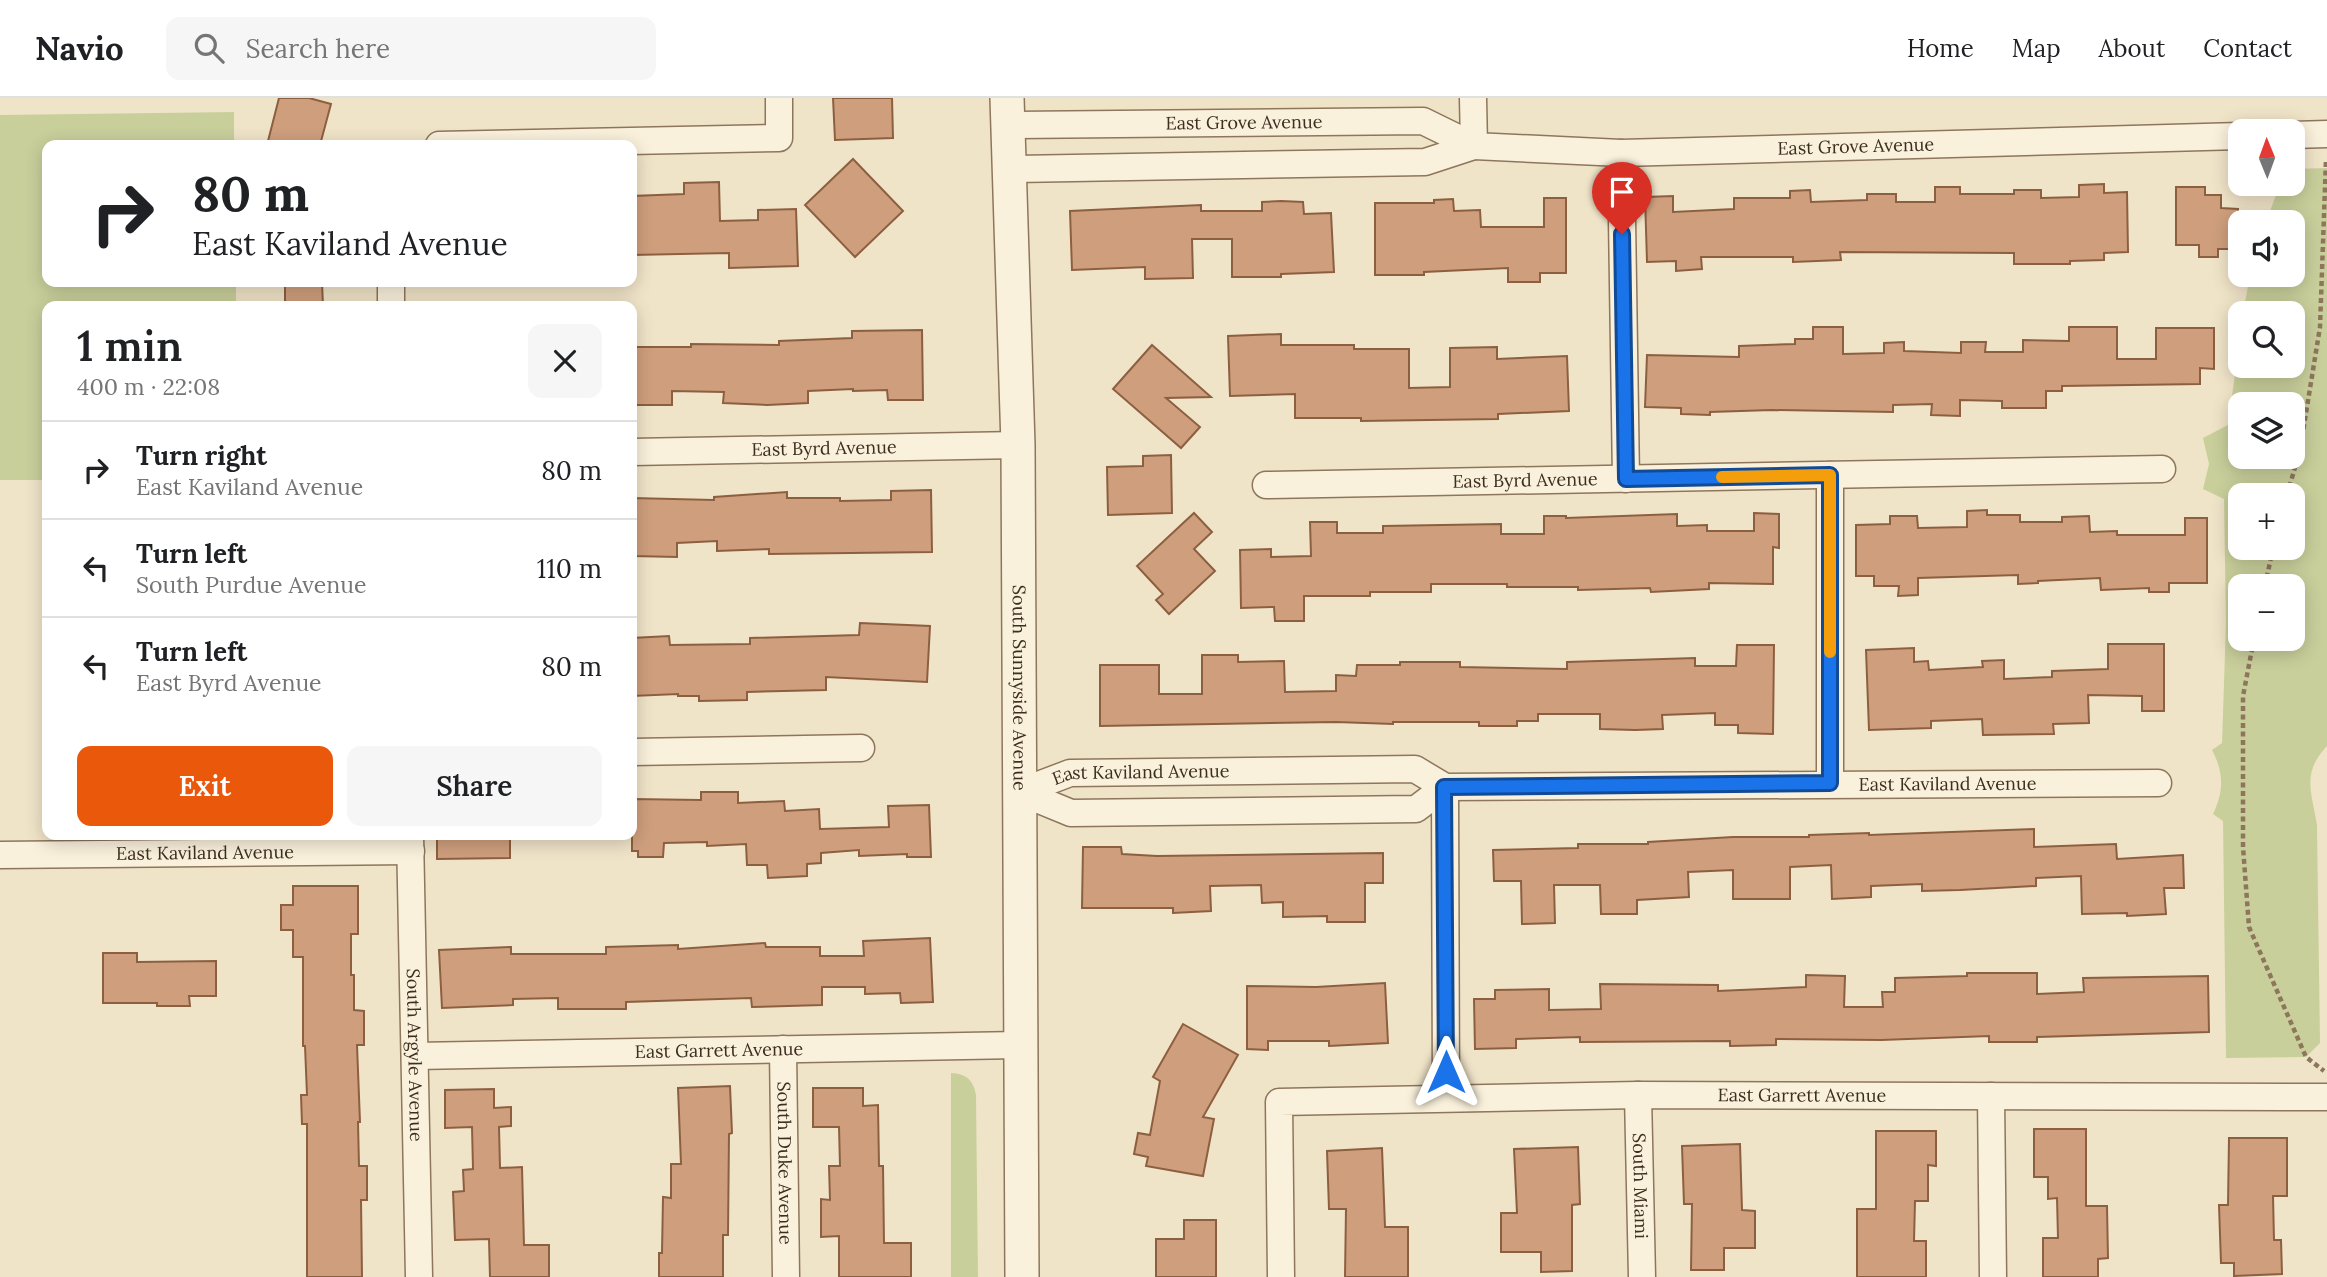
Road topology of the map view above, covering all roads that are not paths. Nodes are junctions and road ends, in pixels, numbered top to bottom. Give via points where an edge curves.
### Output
1 (779, 98) edge
2 (1473, 98) edge
3 (1008, 111) edge
4 (2327, 134) edge
5 (2305, 135) edge
6 (2228, 136) edge
7 (637, 141) edge
8 (1474, 146) junction
9 (1621, 153) junction
10 (1010, 169) junction
11 (1018, 445) junction
12 (637, 452) edge
13 (2162, 469) dead end
14 (1830, 475) junction
15 (1626, 479) junction
16 (1266, 485) dead end
17 (860, 748) dead end
18 (637, 752) edge
19 (1830, 783) junction
20 (2158, 783) dead end
21 (1444, 787) junction
22 (1020, 792) junction
23 (411, 843) edge
24 (0, 855) edge
25 (1022, 1045) junction
26 (783, 1049) junction
27 (416, 1056) junction
28 (1637, 1095) junction
29 (1991, 1096) junction
30 (2327, 1097) edge
31 (1446, 1098) junction
32 (419, 1277) edge
33 (786, 1277) edge
34 (1022, 1277) edge
35 (1281, 1277) edge
36 (1642, 1277) edge
37 (1993, 1277) edge

1 - 7 street via 779,138
2 - 8 street
3 - 8 street, East Grove Avenue via 1423,121
3 - 10 street, South Sunnyside Avenue
4 - 5 street
6 - 9 street, East Grove Avenue
8 - 9 street, East Grove Avenue
8 - 10 street, East Grove Avenue via 1425,162
9 - 15 street
10 - 11 street, South Sunnyside Avenue
11 - 12 street, East Byrd Avenue
11 - 22 street, South Sunnyside Avenue
13 - 14 street, East Byrd Avenue
14 - 15 street, East Byrd Avenue
14 - 19 street
15 - 16 street, East Byrd Avenue
17 - 18 street
19 - 20 street, East Kaviland Avenue
19 - 21 street, East Kaviland Avenue
21 - 22 street, East Kaviland Avenue via 1415,769 1195,771 1070,773
21 - 22 street, East Kaviland Avenue via 1416,809 1071,813
21 - 31 street
22 - 25 street, South Sunnyside Avenue
23 - 24 street, East Kaviland Avenue
23 - 27 street, South Argyle Avenue
25 - 26 street, East Garrett Avenue
25 - 34 street, South Sunnyside Avenue
26 - 27 street, East Garrett Avenue
26 - 33 street, South Duke Avenue
27 - 32 street, South Argyle Avenue
28 - 29 street, East Garrett Avenue
28 - 31 street, East Garrett Avenue
28 - 36 street, South Miami
29 - 30 street, East Garrett Avenue
29 - 37 street
31 - 35 street, East Garrett Avenue via 1279,1102

